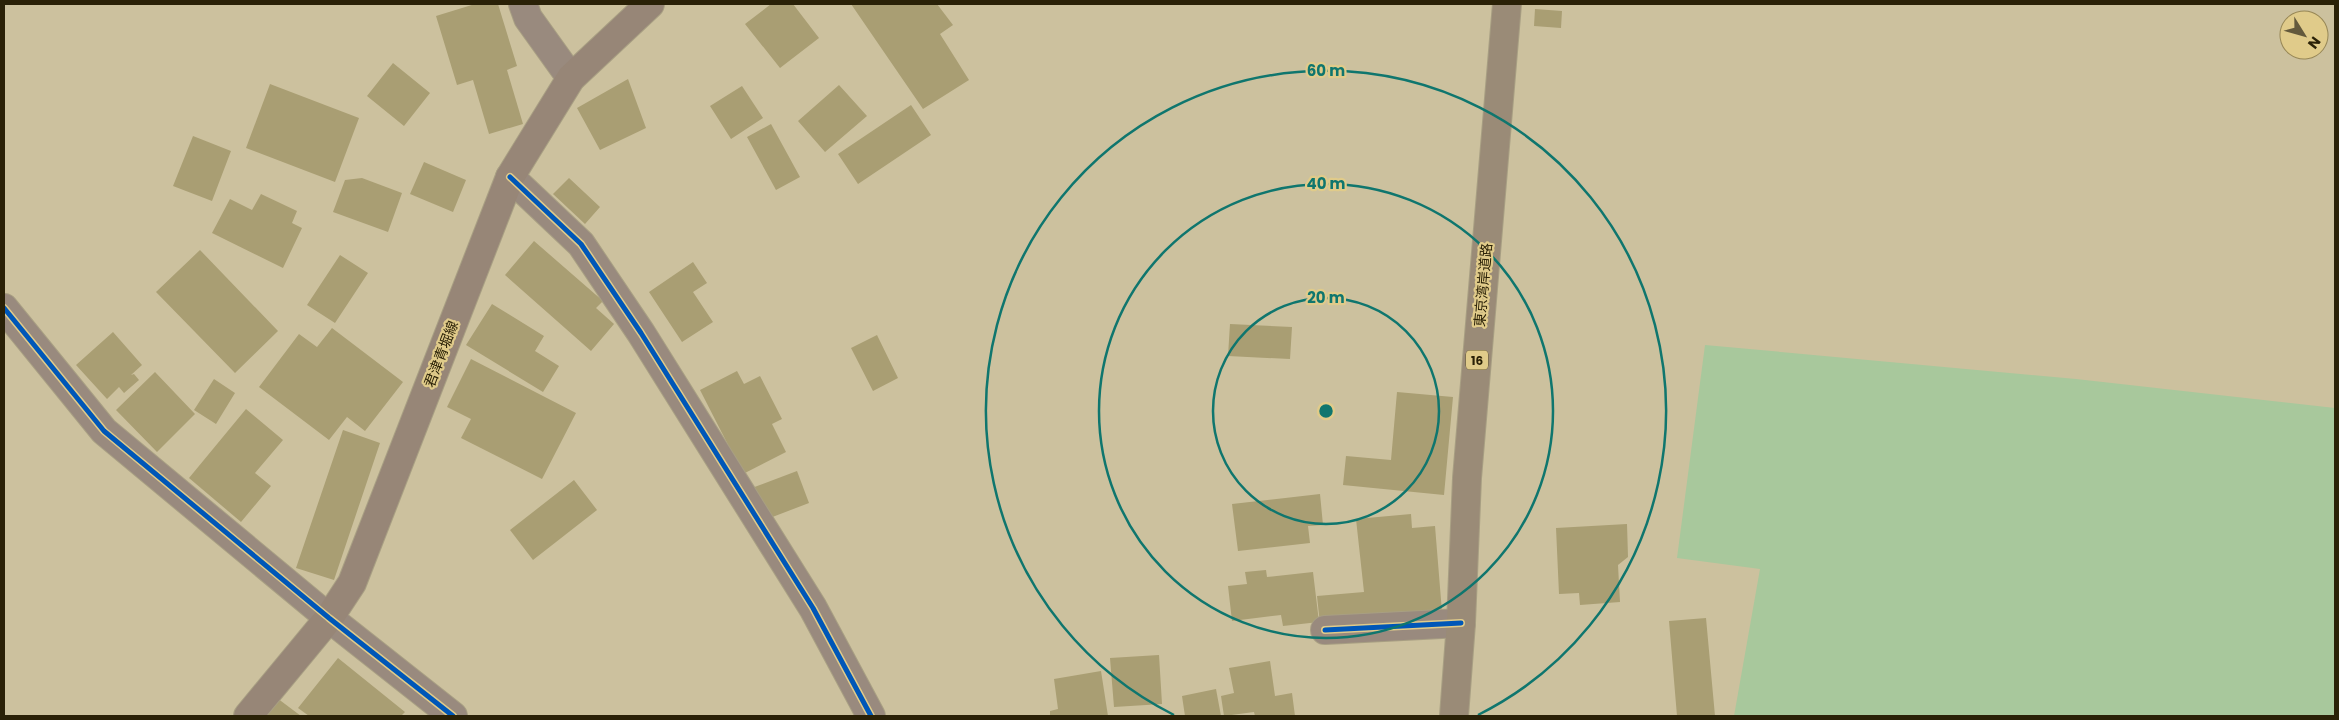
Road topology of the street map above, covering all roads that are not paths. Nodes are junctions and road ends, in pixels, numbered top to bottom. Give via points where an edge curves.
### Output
1 (524, 4) edge
2 (650, 4) edge
3 (1507, 4) edge
4 (572, 78) junction
5 (510, 176) junction
6 (4, 308) edge
7 (328, 618) junction
8 (1461, 623) junction
9 (1325, 630) dead end
10 (248, 716) edge
11 (454, 716) edge
12 (872, 716) edge
13 (1454, 716) edge

1 - 4 street via 528,18
2 - 4 main road, 君津青堀線
3 - 8 highway, 東京湾岸道路 / 16 via 1467,478
4 - 5 main road, 君津青堀線
5 - 7 main road, 君津青堀線 via 352,583
5 - 12 street via 581,244 635,324 813,608
6 - 7 street via 104,431
7 - 10 main road, 君津青堀線
7 - 11 street
8 - 9 street
8 - 13 highway, 東京湾岸道路 / 16

